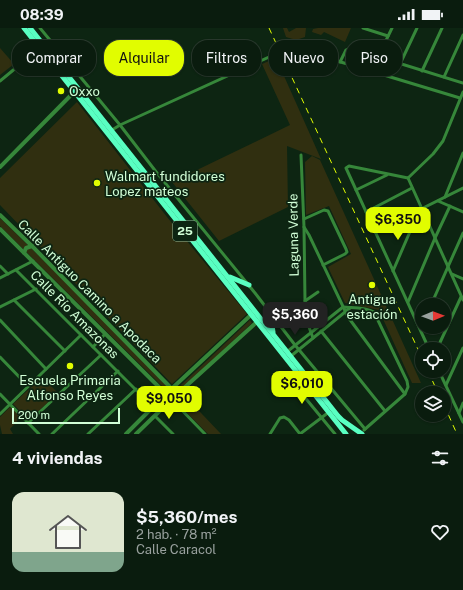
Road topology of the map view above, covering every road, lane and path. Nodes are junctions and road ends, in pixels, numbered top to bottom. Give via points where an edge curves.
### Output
1 (24, 28) edge
2 (30, 28) edge
3 (40, 28) edge
4 (363, 28) edge
5 (392, 28) edge
6 (417, 28) edge
7 (442, 28) edge
8 (463, 35) edge
9 (388, 36) junction
10 (34, 40) edge
11 (386, 40) edge
12 (346, 50) edge
13 (402, 60) edge
14 (340, 62) junction
15 (402, 65) edge
16 (12, 71) edge
17 (422, 71) junction
18 (61, 76) edge
19 (444, 77) junction
20 (0, 81) edge
21 (463, 83) edge
22 (78, 87) junction
23 (74, 93) junction
24 (463, 93) edge
25 (460, 98) junction
26 (120, 125) junction
27 (112, 130) junction
28 (463, 153) edge
29 (301, 155) dead end
30 (0, 167) edge
31 (387, 175) junction
32 (408, 178) junction
33 (412, 188) junction
34 (463, 188) edge
35 (356, 190) junction
36 (445, 197) junction
37 (438, 201) junction
38 (450, 206) junction
39 (421, 209) junction
40 (366, 212) junction
41 (416, 212) junction
42 (463, 212) edge
43 (0, 215) edge
44 (304, 219) junction
45 (304, 227) junction
46 (0, 229) edge
47 (376, 232) junction
48 (463, 233) edge
49 (435, 238) junction
50 (32, 246) junction
51 (24, 253) junction
52 (33, 261) junction
53 (323, 265) junction
54 (0, 266) edge
55 (448, 267) junction
56 (16, 270) junction
57 (393, 271) junction
58 (8, 274) junction
59 (451, 274) junction
60 (227, 276) junction
61 (0, 278) edge
62 (463, 279) edge
63 (249, 285) junction
64 (36, 289) junction
65 (318, 292) dead end
66 (434, 298) edge
67 (462, 298) edge
68 (14, 300) junction
69 (305, 301) junction
70 (408, 302) junction
71 (0, 306) edge
72 (343, 307) junction
73 (350, 308) junction
74 (253, 312) junction
75 (270, 312) junction
76 (345, 312) junction
77 (415, 318) edge
78 (0, 320) edge
79 (260, 320) junction
80 (321, 331) junction
81 (274, 333) junction
82 (311, 333) junction
83 (105, 334) junction
84 (81, 335) junction
85 (313, 338) junction
86 (440, 342) edge
87 (295, 345) junction
88 (93, 347) junction
89 (463, 348) edge
90 (298, 350) junction
91 (65, 351) junction
92 (290, 353) junction
93 (101, 354) junction
94 (0, 357) edge
95 (46, 368) junction
96 (118, 371) junction
97 (442, 378) edge
98 (293, 383) dead end
99 (28, 386) junction
100 (446, 386) joint
101 (136, 389) junction
102 (184, 389) junction
103 (173, 390) junction
104 (0, 394) edge
105 (166, 394) junction
106 (405, 394) junction
107 (451, 397) edge
108 (173, 400) junction
109 (10, 404) junction
110 (463, 404) edge
111 (153, 407) junction
112 (386, 411) junction
113 (329, 412) junction
114 (458, 413) junction
115 (0, 414) edge
116 (155, 416) junction
117 (322, 417) junction
118 (463, 421) edge
119 (28, 423) junction
120 (363, 432) edge
121 (39, 434) edge
122 (52, 434) edge
123 (88, 434) edge
124 (126, 434) edge
125 (136, 434) edge
126 (172, 434) edge
127 (205, 434) edge
128 (270, 434) edge
129 (300, 434) edge
130 (335, 434) edge
131 (346, 434) edge

1 - 10 main road, 25
2 - 22 main road, 25
3 - 26 street
4 - 9 street
5 - 9 street
6 - 13 street
7 - 17 street
8 - 19 street
9 - 11 street
12 - 14 street
14 - 25 street
14 - 26 street via 290,47
15 - 17 street
16 - 20 street
17 - 19 street
18 - 23 main road, 25
19 - 21 street
22 - 23 street
22 - 27 main road, 25
23 - 30 street
23 - 74 main road, 25
24 - 25 street
25 - 32 street via 443,141
26 - 27 street
26 - 63 street
27 - 60 main road, 25
28 - 36 street
29 - 44 street, Laguna Verde
31 - 32 street
31 - 35 street
31 - 35 street via 349,166 346,170
32 - 33 street
33 - 39 street
33 - 40 street
34 - 36 street
35 - 40 street
36 - 37 street
37 - 38 street
37 - 39 street
38 - 42 street
38 - 49 street
39 - 41 street
39 - 49 street
40 - 47 street
41 - 47 street
41 - 57 street
43 - 50 street, Calle Antiguo Camino a Apodaca
44 - 45 street, Laguna Verde
44 - 53 street via 327,210 346,249 345,254
45 - 53 street
45 - 69 street, Laguna Verde
46 - 51 street, Calle Antiguo Camino a Apodaca
47 - 57 street
48 - 55 street
49 - 55 street
49 - 70 street
50 - 51 street via 26,248
50 - 103 street, Calle Antiguo Camino a Apodaca
51 - 52 street, Calle Antiguo Camino a Apodaca
52 - 56 street
52 - 83 street, Calle Antiguo Camino a Apodaca
53 - 72 street
54 - 58 street
55 - 59 street
55 - 66 street
56 - 58 street
56 - 64 street, Calle Río Amazonas
57 - 70 street
58 - 61 street
59 - 62 street
59 - 67 street
60 - 63 main road
60 - 74 main road, 25
63 - 75 street
64 - 68 street
64 - 84 street, Calle Río Amazonas
65 - 69 street
67 - 86 street
68 - 71 street
68 - 91 street
69 - 82 street, Laguna Verde
70 - 77 street
72 - 73 street
72 - 76 street
72 - 82 street
73 - 76 street
73 - 106 street via 370,310 376,314 407,381
74 - 79 main road, 25
74 - 103 street
75 - 81 main road
75 - 87 street
76 - 80 street
76 - 106 street
78 - 95 street
79 - 81 main road, 25
79 - 102 street
79 - 113 main road, 25
80 - 85 street
80 - 112 street
81 - 92 main road, 25
82 - 85 street, Laguna Verde
82 - 87 street
83 - 88 street
83 - 105 street, Calle Antiguo Camino a Apodaca
84 - 88 street, Calle Río Amazonas
84 - 91 street
85 - 90 street
87 - 90 street
87 - 92 street
88 - 93 street, Calle Río Amazonas
89 - 100 street
90 - 92 street
90 - 120 street
91 - 95 street
92 - 120 main road, 25 via 338,416
93 - 96 street, Calle Río Amazonas
93 - 119 street
94 - 99 street
95 - 99 street
96 - 101 street, Calle Río Amazonas
96 - 122 street
97 - 100 street
98 - 117 street
99 - 109 street
101 - 111 street, Calle Río Amazonas
101 - 123 street
102 - 103 street
102 - 108 street
103 - 105 street
103 - 108 street
104 - 109 street
105 - 108 street, Calle Antiguo Camino a Apodaca
105 - 111 street
106 - 112 street
107 - 114 street
108 - 116 street
108 - 127 street, Calle Antiguo Camino a Apodaca
109 - 115 street
109 - 119 street
110 - 114 street
111 - 124 street
112 - 120 street
113 - 117 street
113 - 131 main road, 25
114 - 118 street
116 - 125 street
116 - 126 street
117 - 129 street
117 - 130 street
119 - 121 street
128 - 129 street via 280,418 284,417

